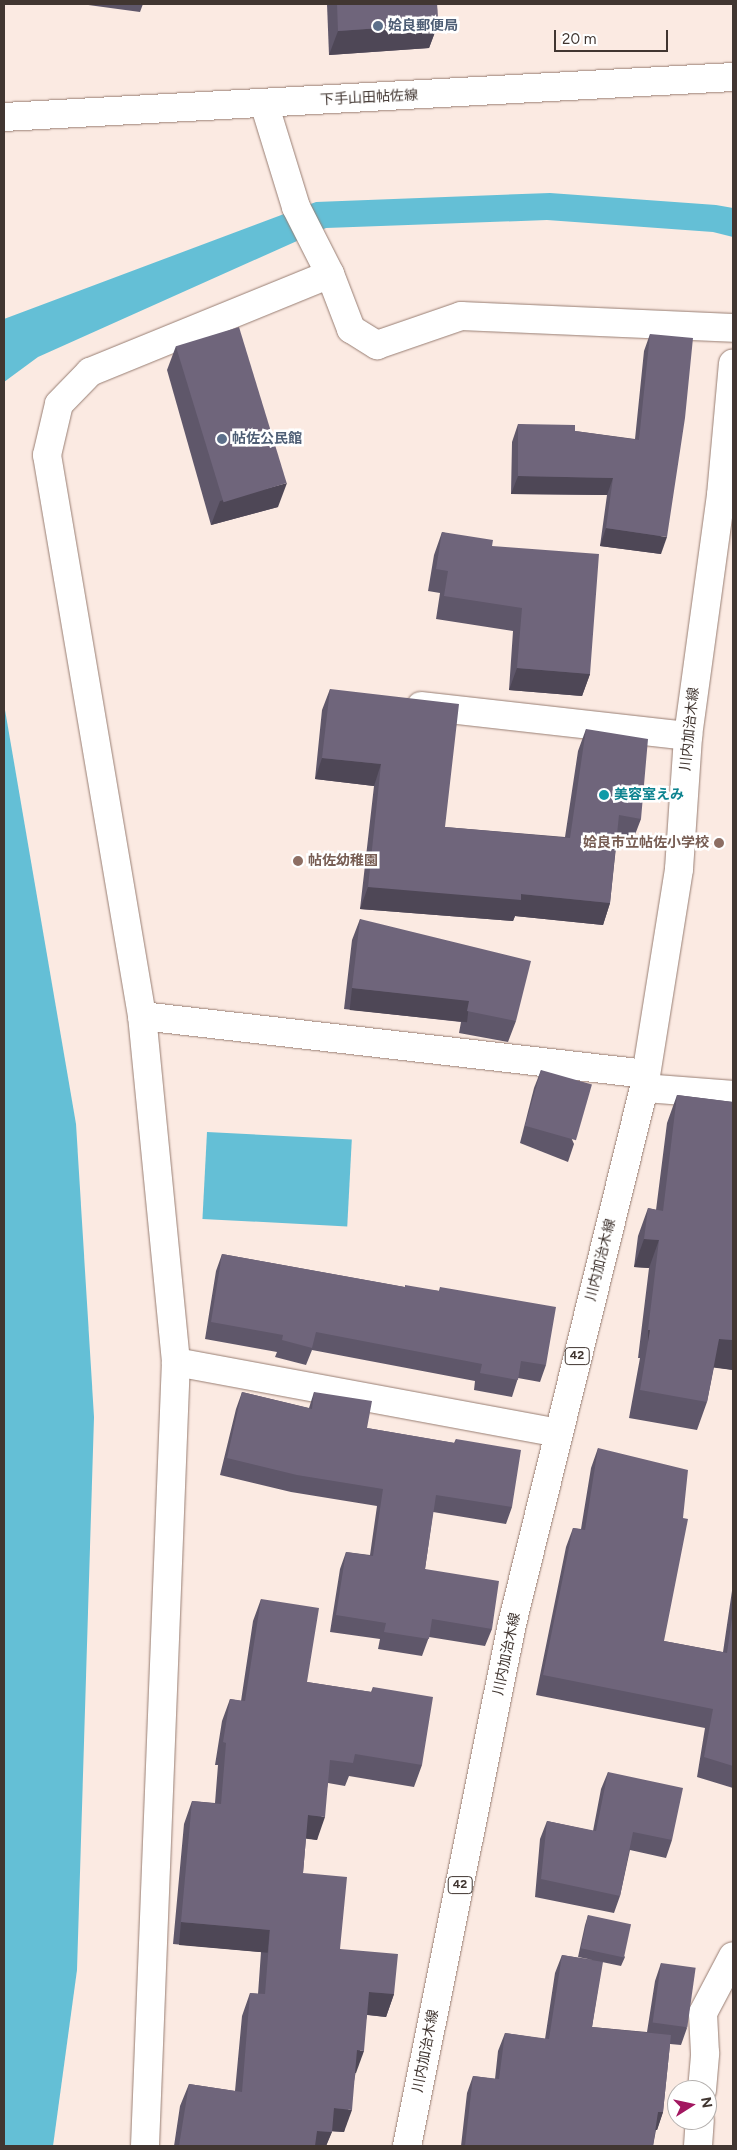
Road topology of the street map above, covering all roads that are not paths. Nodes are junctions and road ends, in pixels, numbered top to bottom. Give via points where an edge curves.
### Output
1 (733, 77) edge
2 (264, 104) junction
3 (4, 117) edge
4 (330, 274) junction
5 (733, 328) edge
6 (733, 364) edge
7 (727, 495) edge
8 (394, 703) edge
9 (688, 736) junction
10 (142, 1016) junction
11 (645, 1081) junction
12 (733, 1095) edge
13 (176, 1362) junction
14 (558, 1433) junction
15 (733, 1956) edge
16 (703, 2080) edge
17 (699, 2130) edge
18 (145, 2146) edge
19 (407, 2146) edge
20 (698, 2146) edge

1 - 2 street, 下手山田帖佐線
2 - 3 street, 下手山田帖佐線
2 - 4 street via 296,207
4 - 5 street via 351,329 377,345 461,316
4 - 10 street via 90,372 59,404 47,455
6 - 7 street, 川内加治木線 / 42
7 - 9 street, 川内加治木線 / 42
8 - 9 street
9 - 11 street, 川内加治木線 / 42 via 679,869
10 - 11 street
10 - 13 street
11 - 12 street
11 - 14 street, 川内加治木線 / 42
13 - 14 street
13 - 18 street
14 - 19 street, 川内加治木線 / 42 via 512,1624
15 - 16 street via 703,2013 706,2053
17 - 20 street

